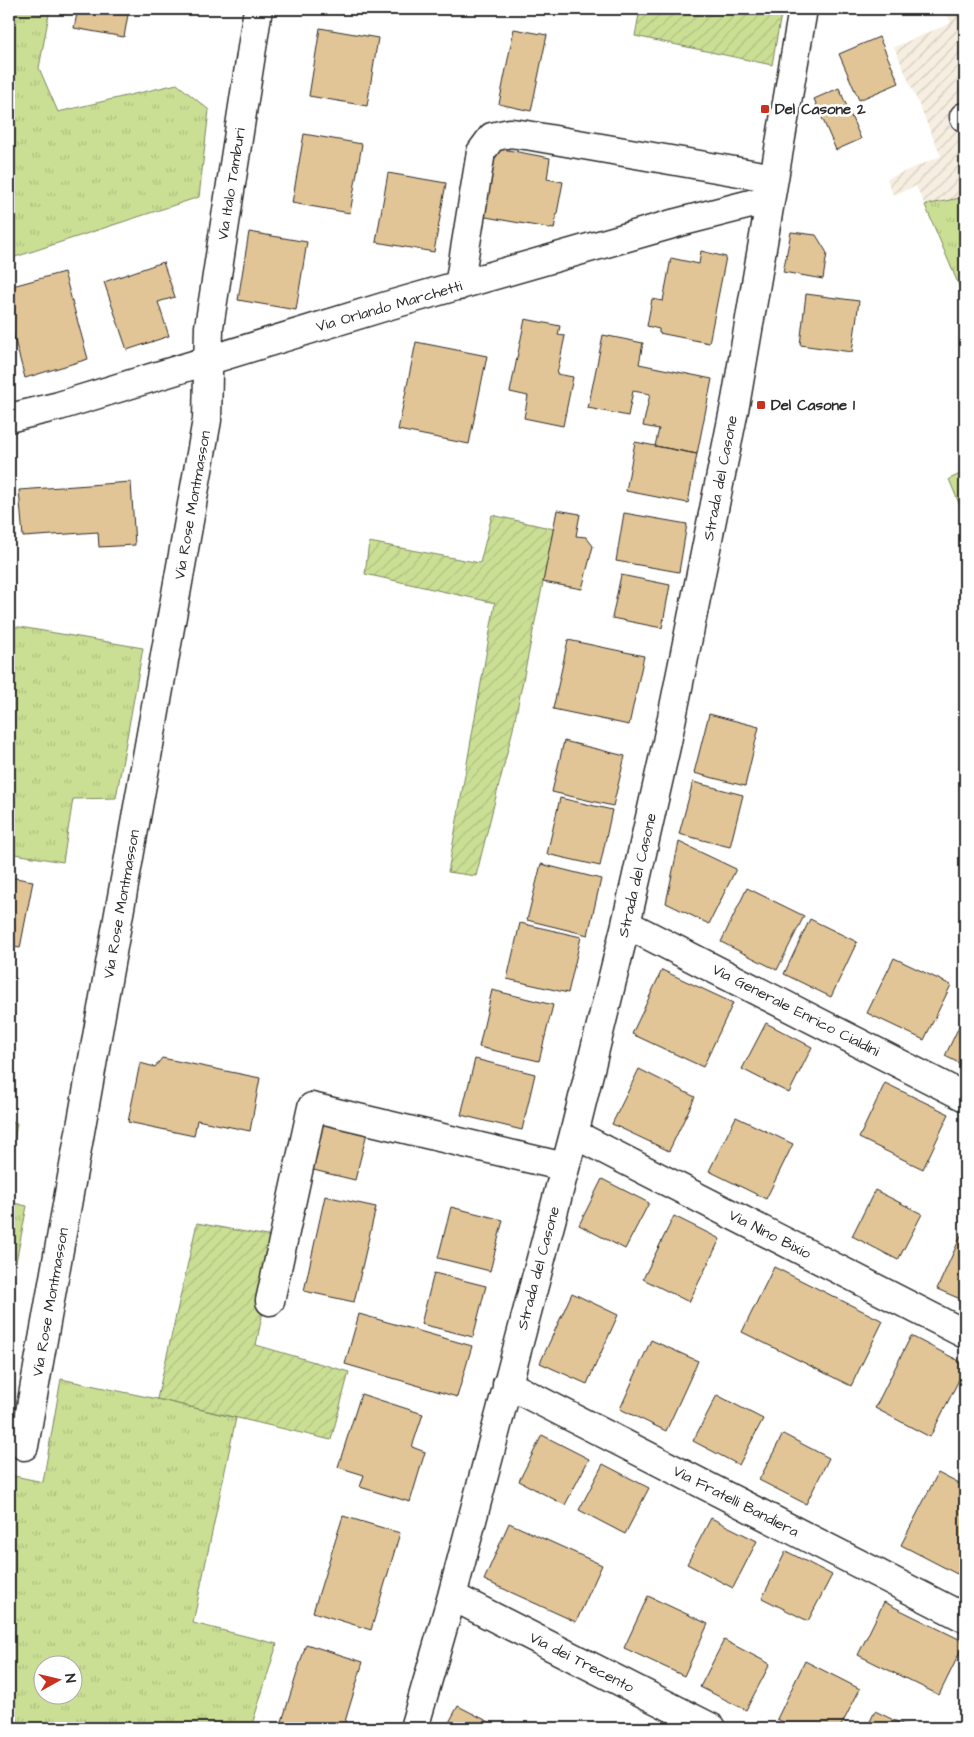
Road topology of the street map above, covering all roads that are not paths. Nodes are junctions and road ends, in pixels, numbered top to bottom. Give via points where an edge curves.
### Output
1 (258, 9) edge
2 (803, 9) edge
3 (772, 188) junction
4 (459, 286) junction
5 (210, 360) junction
6 (9, 418) edge
7 (626, 924) junction
8 (965, 1096) edge
9 (574, 1134) junction
10 (565, 1167) junction
11 (270, 1301) dead end
12 (965, 1334) edge
13 (507, 1384) junction
14 (24, 1446) dead end
15 (452, 1596) junction
16 (965, 1618) edge
17 (414, 1728) edge
18 (712, 1728) edge

1 - 5 street, Via Italo Tamburi via 209,327
2 - 3 street, Strada del Casone
3 - 4 street, Via Orlando Marchetti via 676,223
3 - 4 street via 526,135 510,133 492,137 481,152
3 - 7 street, Strada del Casone via 726,447 667,742
4 - 5 street, Via Orlando Marchetti
5 - 6 street, Via Orlando Marchetti
5 - 14 street, Via Rose Montmasson via 207,420
7 - 8 street, Via Generale Enrico Cialdini
7 - 9 street, Strada del Casone
9 - 10 street, Strada del Casone
9 - 12 street, Via Nino Bixio
10 - 11 street via 312,1107
10 - 13 street, Strada del Casone
13 - 15 street, Strada del Casone
13 - 16 street, Via Fratelli Bandiera
15 - 17 street, Strada del Casone
15 - 18 street, Via dei Trecento

